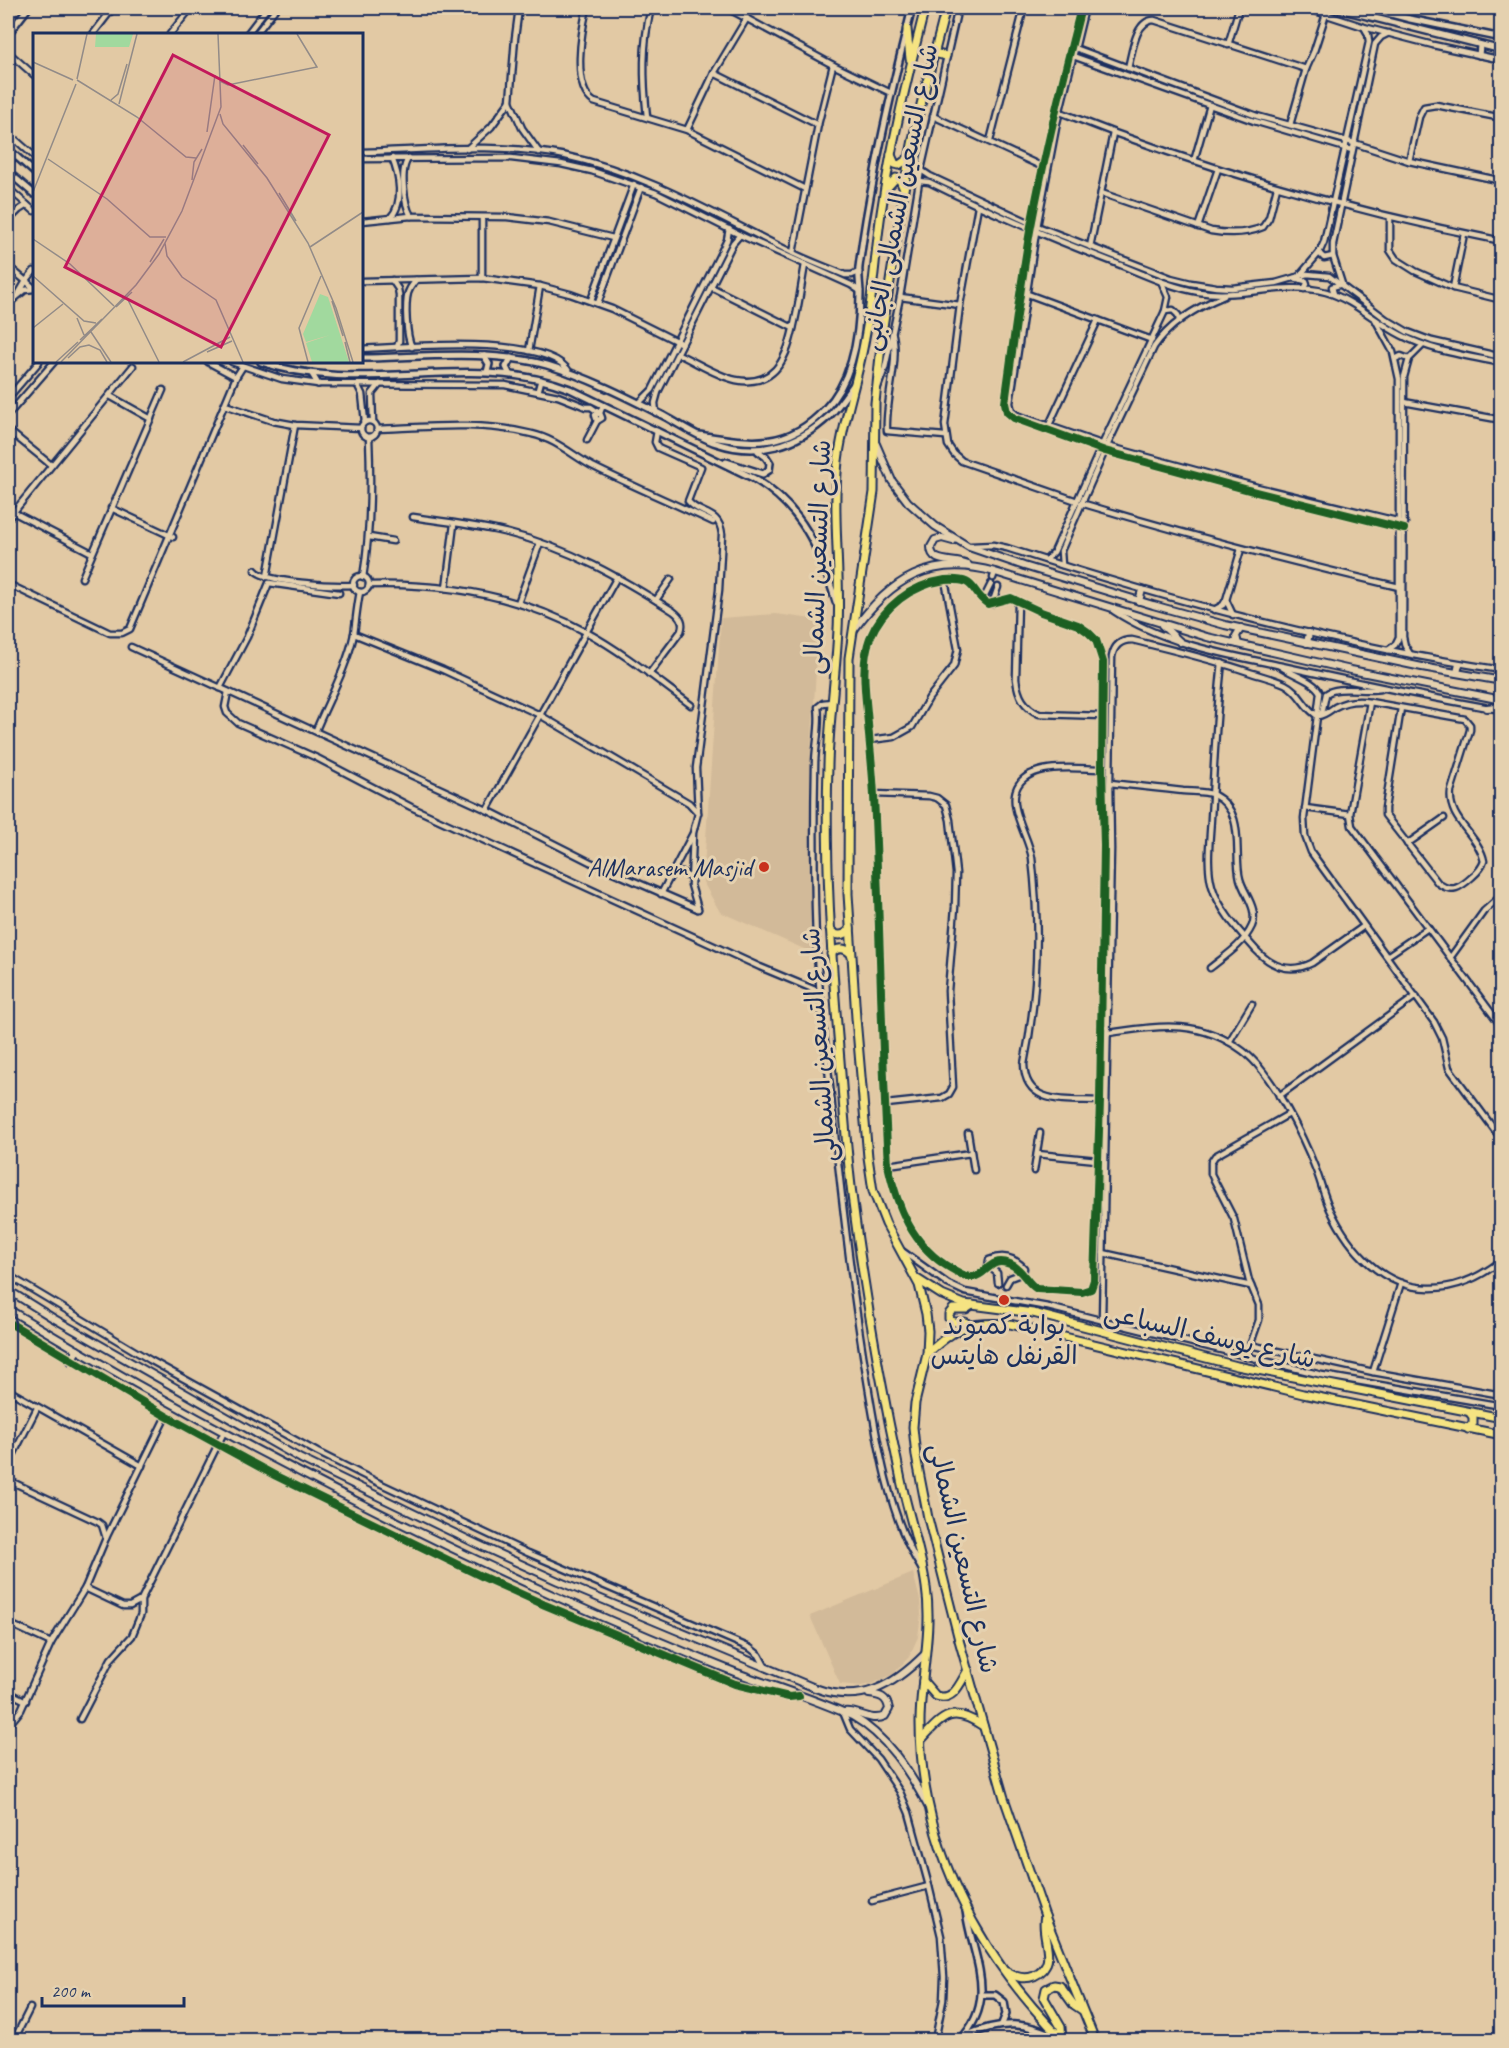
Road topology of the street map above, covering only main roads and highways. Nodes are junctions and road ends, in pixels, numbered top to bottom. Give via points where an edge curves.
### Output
1 (925, 8) edge
2 (946, 8) edge
3 (907, 29) road end
4 (934, 53) junction
5 (946, 56) road end
6 (911, 64) junction
7 (891, 155) junction
8 (909, 158) junction
9 (904, 189) junction
10 (885, 190) junction
11 (876, 444) junction
12 (960, 542) junction
13 (971, 567) junction
14 (1142, 590) road end
15 (1139, 601) junction
16 (1159, 623) junction
17 (1224, 625) junction
18 (1241, 628) junction
19 (853, 631) junction
20 (1310, 633) road end
21 (1220, 640) junction
22 (1180, 642) road end
23 (1307, 643) junction
24 (1238, 644) junction
25 (1459, 664) road end
26 (1457, 673) junction
27 (1502, 681) edge
28 (1502, 700) edge
29 (1487, 708) road end
30 (1502, 708) edge
31 (830, 929) junction
32 (850, 929) junction
33 (831, 954) junction
34 (852, 954) junction
35 (915, 1278) junction
36 (8, 1290) edge
37 (972, 1305) junction
38 (8, 1309) edge
39 (1080, 1315) road end
40 (970, 1325) junction
41 (1077, 1325) junction
42 (77, 1350) junction
43 (927, 1354) junction
44 (71, 1361) road end
45 (1470, 1413) junction
46 (1490, 1417) junction
47 (1502, 1418) edge
48 (1468, 1429) junction
49 (1484, 1432) junction
50 (1502, 1435) edge
51 (925, 1654) junction
52 (968, 1670) junction
53 (922, 1681) junction
54 (867, 1693) junction
55 (843, 1712) junction
56 (983, 1726) junction
57 (921, 1740) junction
58 (931, 1812) junction
59 (1045, 1916) junction
60 (1004, 1971) junction
61 (1082, 2010) junction
62 (1062, 2040) edge
63 (1095, 2040) edge

1 - 6 main road, شارع التسعين الشمالى
2 - 4 main road, شارع التسعين الشمالى
3 - 6 main road
4 - 5 main road
4 - 8 main road, شارع التسعين الشمالى
6 - 7 main road, شارع التسعين الشمالى
7 - 8 main road via 894,164 899,165
7 - 10 main road, شارع التسعين الشمالى
8 - 9 main road, شارع التسعين الشمالى
9 - 10 main road via 896,178
9 - 11 main road, شارع التسعين الشمالى via 876,392
10 - 31 main road, شارع التسعين الشمالى via 867,330 837,468 838,608 827,804
11 - 12 main road via 900,492 921,516
11 - 19 main road, شارع التسعين الشمالى via 873,504
12 - 13 main road via 937,539 931,552 937,559
12 - 15 main road
13 - 16 main road via 996,579
13 - 19 main road via 938,567 905,579 875,604
14 - 15 main road
15 - 17 main road
16 - 21 main road
16 - 22 main road
17 - 18 main road
17 - 21 main road via 1226,636
18 - 23 main road
18 - 24 main road via 1236,636
19 - 32 main road, شارع التسعين الشمالى via 848,681
20 - 23 main road
21 - 24 main road
23 - 26 main road
24 - 28 main road
25 - 26 main road
26 - 27 main road
29 - 30 main road
31 - 32 main road via 840,935
31 - 33 main road, شارع التسعين الشمالى
32 - 34 main road, شارع التسعين الشمالى
33 - 34 main road via 843,949
33 - 51 main road, شارع التسعين الشمالى via 849,1169 865,1294 928,1604
34 - 35 main road, شارع التسعين الشمالى via 870,1176 877,1203
35 - 37 main road, شارع يوسف السباعى via 942,1295
35 - 43 main road, شارع التسعين الشمالى via 926,1314
36 - 54 main road via 301,1459 548,1576 826,1692
37 - 40 main road via 953,1309 949,1314 953,1322
37 - 41 main road, شارع يوسف السباعى via 1033,1313
38 - 42 main road
39 - 41 main road
40 - 43 main road, شارع يوسف السباعى via 949,1334
40 - 48 main road, شارع يوسف السباعى via 1024,1327
41 - 45 main road, شارع يوسف السباعى via 1237,1366
42 - 44 main road
42 - 55 main road via 308,1476 556,1597 695,1656
43 - 52 main road, شارع التسعين الشمالى via 914,1409 914,1447 928,1518
45 - 46 main road, شارع يوسف السباعى
45 - 48 main road via 1473,1423
46 - 47 main road, شارع يوسف السباعى
46 - 49 main road via 1482,1424
48 - 49 main road, شارع يوسف السباعى
49 - 50 main road, شارع يوسف السباعى
51 - 53 main road, شارع التسعين الشمالى
51 - 54 main road via 894,1680
52 - 53 main road via 954,1693 946,1697 933,1694
52 - 56 main road, شارع التسعين الشمالى
53 - 57 main road, شارع التسعين الشمالى
54 - 55 main road via 886,1701 889,1709 885,1716 878,1719
55 - 58 main road via 867,1725 887,1744
56 - 57 main road via 970,1717 954,1715 938,1722
56 - 59 main road, شارع التسعين الشمالى
57 - 58 main road, شارع التسعين الشمالى
58 - 60 main road, شارع التسعين الشمالى via 946,1866 966,1911
59 - 60 main road via 1048,1955 1043,1969 1024,1978
59 - 61 main road, شارع التسعين الشمالى
60 - 62 main road, شارع التسعين الشمالى
61 - 62 main road via 1060,1986 1047,1989 1044,1998 1061,2027
61 - 63 main road, شارع التسعين الشمالى

